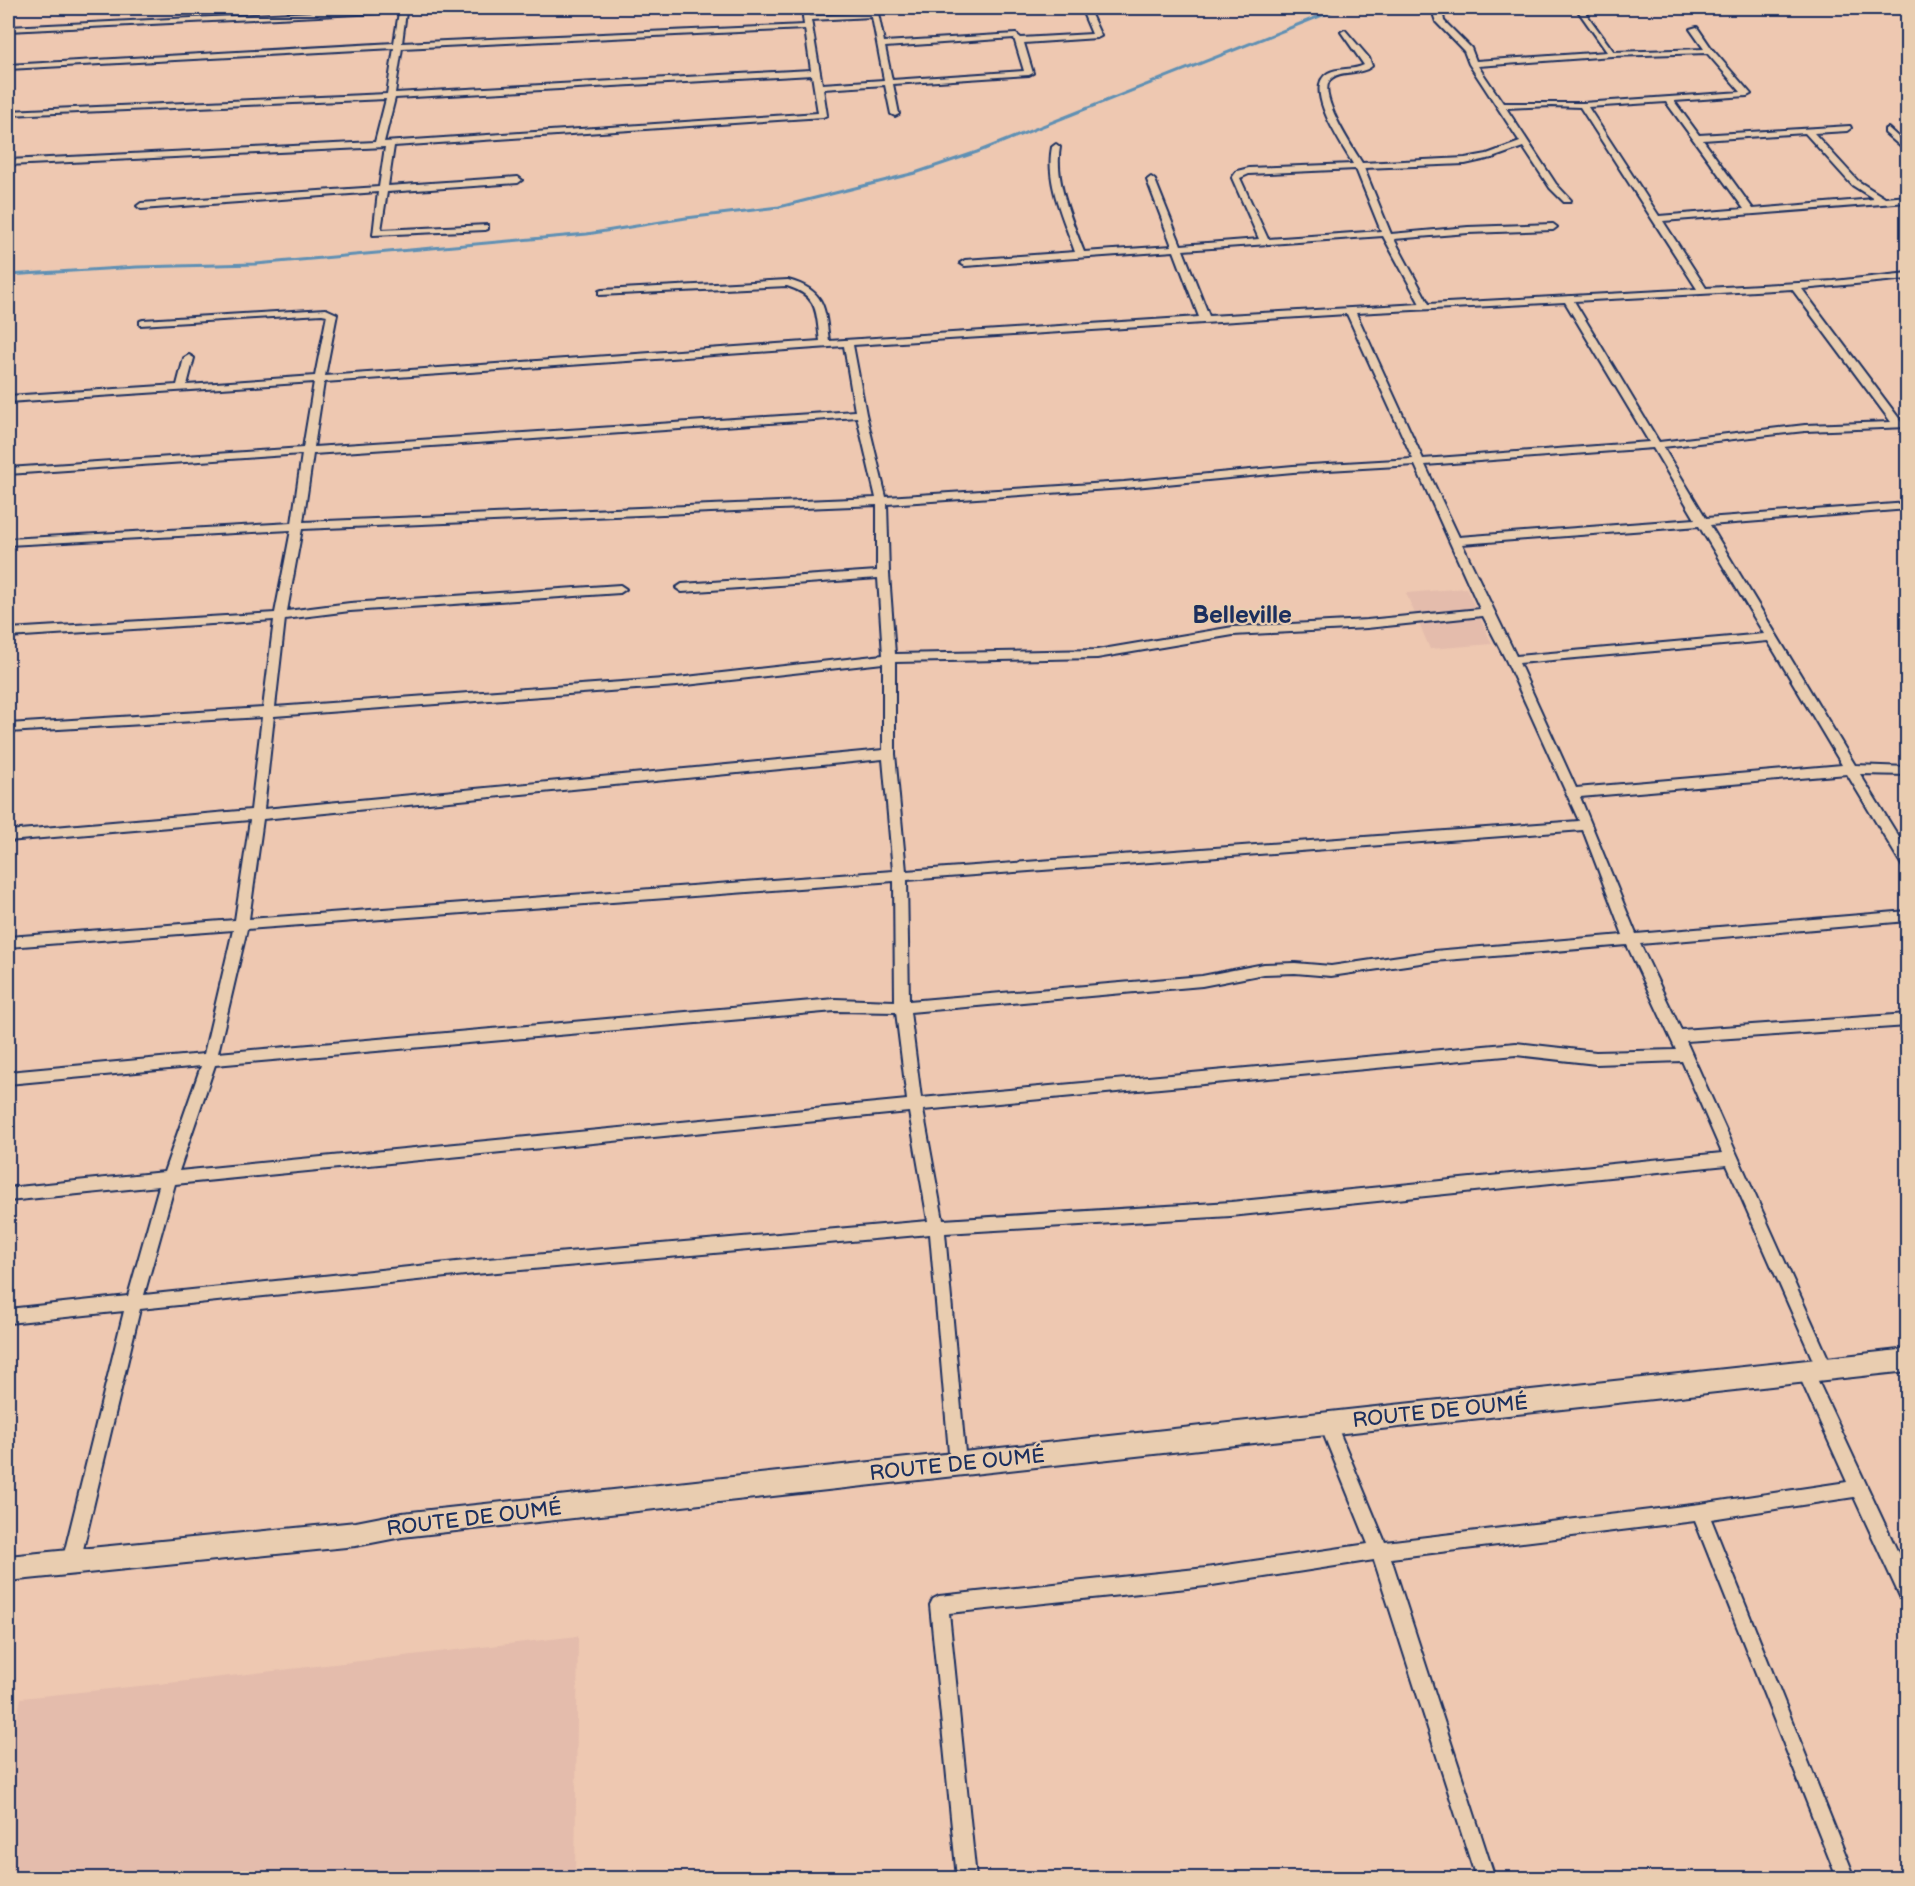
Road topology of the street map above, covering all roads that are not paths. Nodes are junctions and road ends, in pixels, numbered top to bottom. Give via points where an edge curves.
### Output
1 (403, 8) edge
2 (432, 8) edge
3 (806, 8) edge
4 (1085, 8) edge
5 (1439, 8) edge
6 (1579, 8) edge
7 (808, 22) junction
8 (8, 29) edge
9 (1694, 29) dead end
10 (1345, 32) dead end
11 (1019, 41) junction
12 (880, 45) junction
13 (400, 46) junction
14 (1709, 51) junction
15 (1612, 54) junction
16 (1473, 64) junction
17 (8, 67) edge
18 (815, 72) junction
19 (888, 83) junction
20 (818, 87) junction
21 (391, 96) junction
22 (1669, 100) junction
23 (1583, 105) junction
24 (1501, 106) junction
25 (8, 113) edge
26 (895, 114) dead end
27 (1847, 128) dead end
28 (1808, 130) junction
29 (1888, 131) dead end
30 (1696, 138) junction
31 (1526, 143) junction
32 (379, 144) junction
33 (390, 144) junction
34 (1056, 147) dead end
35 (1908, 151) edge
36 (8, 163) edge
37 (1359, 166) junction
38 (518, 180) dead end
39 (1151, 180) dead end
40 (381, 189) junction
41 (1567, 200) dead end
42 (1908, 200) edge
43 (1883, 201) junction
44 (141, 206) dead end
45 (1750, 211) junction
46 (1657, 219) junction
47 (485, 227) dead end
48 (1553, 227) dead end
49 (1387, 235) junction
50 (1265, 242) junction
51 (1178, 248) junction
52 (1081, 255) junction
53 (965, 263) dead end
54 (1906, 278) edge
55 (1794, 285) junction
56 (1704, 292) junction
57 (602, 293) dead end
58 (1569, 300) junction
59 (1427, 308) junction
60 (1351, 312) junction
61 (1205, 319) junction
62 (143, 323) dead end
63 (848, 343) junction
64 (825, 344) junction
65 (189, 358) dead end
66 (319, 379) junction
67 (181, 388) junction
68 (8, 399) edge
69 (861, 414) junction
70 (1903, 425) edge
71 (1656, 445) junction
72 (308, 450) junction
73 (1419, 462) junction
74 (8, 471) edge
75 (882, 501) junction
76 (1908, 506) edge
77 (1701, 521) junction
78 (297, 526) junction
79 (1455, 541) junction
80 (8, 542) edge
81 (883, 574) junction
82 (682, 588) dead end
83 (620, 589) dead end
84 (1487, 612) junction
85 (280, 616) junction
86 (8, 633) edge
87 (1771, 637) junction
88 (889, 658) junction
89 (1512, 660) junction
90 (270, 712) junction
91 (8, 728) edge
92 (889, 754) junction
93 (1851, 769) junction
94 (1908, 771) edge
95 (1572, 793) junction
96 (257, 814) junction
97 (1587, 825) junction
98 (8, 836) edge
99 (1908, 864) edge
100 (900, 877) junction
101 (1908, 916) edge
102 (241, 925) junction
103 (1632, 941) junction
104 (8, 942) edge
105 (902, 1007) junction
106 (1908, 1020) edge
107 (1676, 1036) junction
108 (1686, 1055) junction
109 (210, 1061) junction
110 (8, 1078) edge
111 (915, 1105) junction
112 (1731, 1158) junction
113 (169, 1178) junction
114 (8, 1194) edge
115 (937, 1227) junction
116 (134, 1302) junction
117 (8, 1316) edge
118 (1908, 1360) edge
119 (1815, 1370) junction
120 (1327, 1423) junction
121 (958, 1464) junction
122 (1860, 1488) junction
123 (1700, 1512) junction
124 (1380, 1551) junction
125 (71, 1562) junction
126 (8, 1569) edge
127 (1908, 1595) edge
128 (966, 1878) edge
129 (1486, 1878) edge
130 (1846, 1878) edge

1 - 2 street
1 - 8 street
1 - 13 street
3 - 7 street
4 - 11 street via 1097,36
5 - 16 street via 1440,22 1468,50
6 - 15 street
7 - 12 street via 875,15
7 - 13 street
7 - 18 street
9 - 14 street
10 - 37 street via 1368,66 1331,74 1325,80 1322,94
11 - 12 street via 1016,36
11 - 19 street via 1029,73
12 - 19 street
13 - 17 street
13 - 21 street
14 - 15 street
14 - 22 street via 1747,94
15 - 16 street
16 - 24 street
18 - 20 street
18 - 21 street
19 - 20 street
19 - 26 street
20 - 33 street via 823,115
21 - 25 street
21 - 32 street
22 - 23 street
22 - 30 street
23 - 24 street
23 - 46 street
24 - 31 street
27 - 28 street
28 - 30 street
28 - 43 street via 1855,183
29 - 35 street
30 - 45 street
31 - 37 street via 1465,161
31 - 41 street via 1553,186
32 - 33 street
32 - 36 street
33 - 40 street
34 - 52 street via 1052,155 1060,196
37 - 49 street
37 - 50 street via 1240,173 1236,178
38 - 40 street
39 - 51 street
40 - 44 street
40 - 47 street via 376,233
42 - 43 street
43 - 45 street
45 - 46 street
46 - 56 street
48 - 49 street
49 - 50 street
49 - 59 street
50 - 51 street
51 - 52 street
51 - 61 street
52 - 53 street
54 - 55 street
55 - 56 street
55 - 70 street
56 - 58 street
57 - 64 street via 788,283 804,287 814,295
58 - 59 street
58 - 71 street
59 - 60 street
60 - 61 street
60 - 73 street
61 - 63 street
62 - 66 street via 322,311 332,314
63 - 64 street
63 - 69 street
64 - 66 street
65 - 67 street
66 - 67 street
66 - 72 street
67 - 68 street
69 - 72 street
69 - 75 street
70 - 71 street via 1805,428
71 - 73 street
71 - 77 street
72 - 74 street
72 - 78 street
73 - 75 street
73 - 79 street
75 - 78 street
75 - 81 street
76 - 77 street
77 - 79 street
77 - 87 street
78 - 80 street
78 - 85 street
79 - 84 street
81 - 82 street
81 - 88 street
83 - 85 street
84 - 88 street via 1233,632 1097,654
84 - 89 street
85 - 86 street
85 - 90 street
87 - 89 street
87 - 93 street
88 - 90 street via 677,682
88 - 92 street
89 - 95 street
90 - 91 street
90 - 96 street
92 - 96 street
92 - 100 street
93 - 94 street
93 - 95 street
93 - 99 street
95 - 97 street
96 - 98 street
96 - 102 street
97 - 100 street
97 - 103 street
100 - 102 street
100 - 105 street
101 - 103 street
102 - 104 street
102 - 109 street
103 - 105 street via 1434,956 1331,971 1264,969 1202,981
103 - 107 street
105 - 109 street via 835,1005
105 - 111 street
106 - 107 street
107 - 108 street
108 - 111 street via 1596,1058 1516,1048
108 - 112 street
109 - 110 street
109 - 113 street
111 - 113 street
111 - 115 street
112 - 115 street via 1231,1209
112 - 119 street
113 - 114 street
113 - 116 street
115 - 116 street
115 - 121 street
116 - 117 street
116 - 125 street
118 - 119 street, ROUTE DE OUMÉ
119 - 120 street, ROUTE DE OUMÉ
119 - 122 street
120 - 121 street, ROUTE DE OUMÉ
120 - 124 street
121 - 125 street, ROUTE DE OUMÉ via 402,1525 356,1534
122 - 123 street
122 - 127 street
123 - 124 street
123 - 130 street
124 - 128 street via 1206,1577 939,1605
124 - 129 street
125 - 126 street, ROUTE DE OUMÉ

